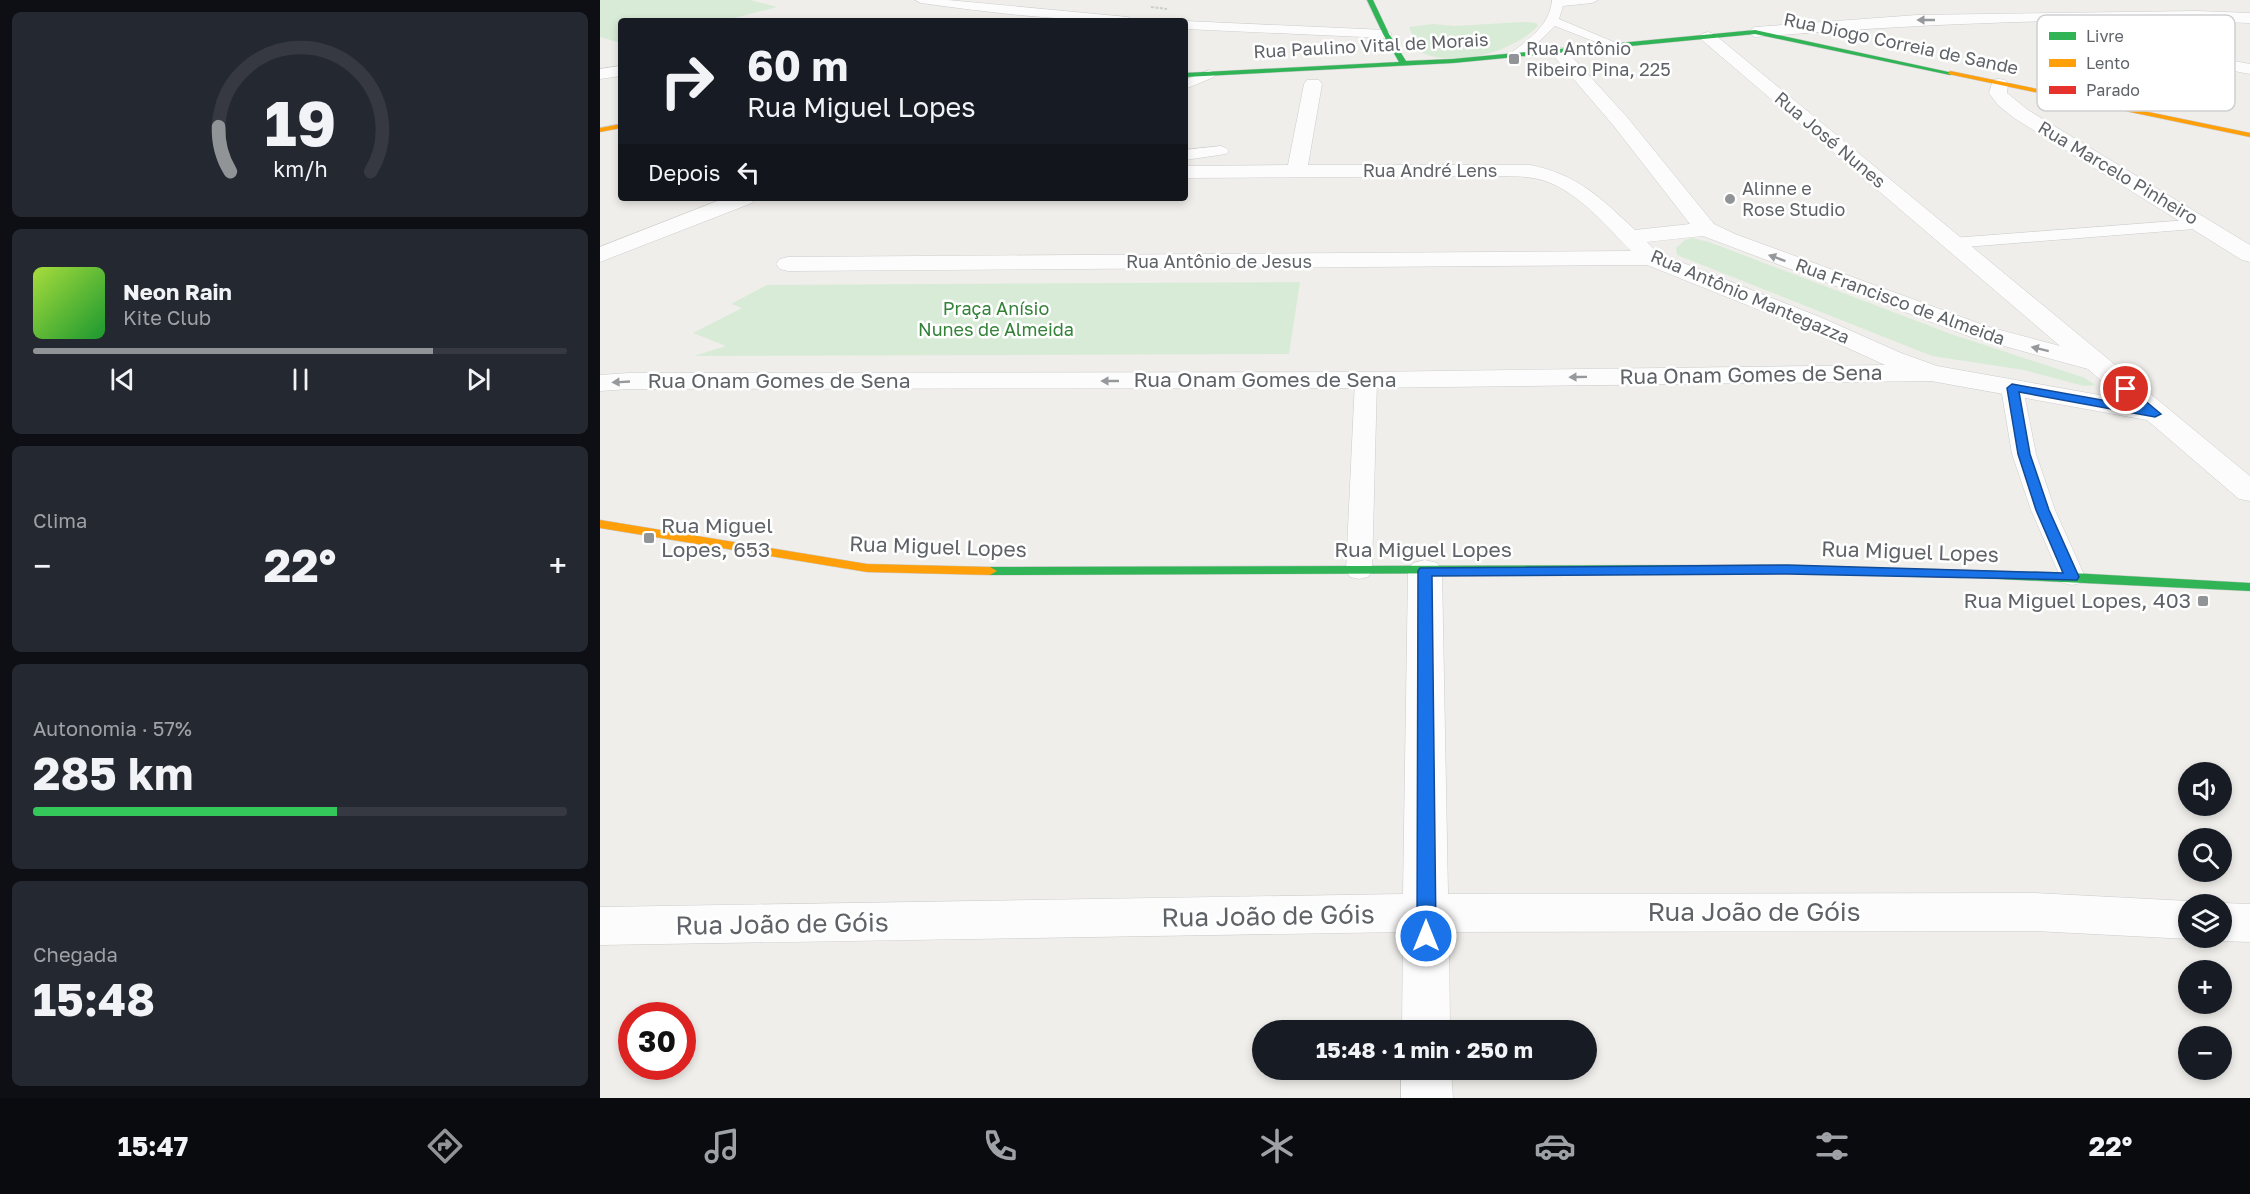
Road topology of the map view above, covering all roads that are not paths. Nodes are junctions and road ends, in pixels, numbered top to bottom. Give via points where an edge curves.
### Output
1 (921, 0) edge
2 (1370, 0) edge
3 (1592, 0) edge
4 (1558, 2) edge
5 (2235, 17) edge
6 (1088, 18) edge
7 (2250, 18) edge
8 (2037, 19) edge
9 (1551, 20) junction
10 (1985, 20) junction
11 (1188, 25) edge
12 (2037, 30) edge
13 (1755, 32) junction
14 (1386, 34) junction
15 (1708, 37) junction
16 (1615, 45) junction
17 (1558, 51) junction
18 (1517, 55) junction
19 (1404, 64) junction
20 (2235, 66) edge
21 (2250, 69) edge
22 (618, 71) edge
23 (600, 74) edge
24 (1209, 74) junction
25 (1188, 75) edge
26 (1188, 84) edge
27 (1312, 84) dead end
28 (2000, 84) junction
29 (2037, 92) edge
30 (2132, 111) edge
31 (618, 127) edge
32 (600, 130) edge
33 (2250, 135) edge
34 (1221, 151) dead end
35 (1188, 155) edge
36 (1297, 171) junction
37 (1188, 172) edge
38 (736, 201) edge
39 (2201, 224) junction
40 (1706, 229) junction
41 (1630, 237) junction
42 (1953, 243) junction
43 (600, 255) edge
44 (2250, 255) edge
45 (1650, 258) junction
46 (788, 264) dead end
47 (2097, 364) junction
48 (1930, 373) junction
49 (1366, 380) junction
50 (600, 383) edge
51 (2012, 388) junction
52 (2155, 414) junction
53 (2250, 492) edge
54 (600, 524) edge
55 (1359, 571) junction
56 (1425, 571) junction
57 (2072, 577) junction
58 (2250, 587) edge
59 (1426, 913) junction
60 (2178, 919) edge
61 (2232, 922) edge
62 (2250, 923) edge
63 (600, 926) edge
64 (1426, 1020) edge
65 (1426, 1080) edge
66 (1426, 1098) edge

1 - 6 lane
2 - 14 street
3 - 4 lane
4 - 9 lane
5 - 7 street
8 - 10 street
9 - 16 lane
9 - 18 lane via 1536,40
10 - 12 street
10 -> 13 street via 1892,21
11 - 14 lane
13 - 15 street, Rua Diogo Correia de Sande
13 - 28 street, Rua Diogo Correia de Sande
14 - 19 street
15 - 16 street, Rua Diogo Correia de Sande
15 - 42 street, Rua José Nunes
16 - 17 street, Rua Paulino Vital de Morais
17 - 18 street, Rua Paulino Vital de Morais
17 - 40 street, Rua Francisco de Almeida
18 - 19 street, Rua Paulino Vital de Morais
19 - 24 street, Rua Paulino Vital de Morais
20 - 21 street
22 - 23 street
24 - 25 street, Rua Paulino Vital de Morais
24 - 26 lane
27 - 36 street
28 - 29 street, Rua Diogo Correia de Sande
28 - 39 street, Rua Marcelo Pinheiro via 1998,93 2021,114
30 - 33 street, Rua Diogo Correia de Sande
31 - 32 street
34 - 35 lane
36 - 37 street, Rua André Lens
36 - 41 street, Rua André Lens via 1540,173 1571,187
38 - 43 street
39 - 42 lane
39 - 44 street, Rua Marcelo Pinheiro
40 - 41 street
47 -> 40 street, Rua Francisco de Almeida via 1980,332
41 - 45 street, Rua Antônio Mantegazza
42 - 47 street, Rua José Nunes
45 - 46 street, Rua Antônio de Jesus
45 - 48 street, Rua Antônio Mantegazza
47 - 52 street, Rua José Nunes
48 -> 49 street, Rua Onam Gomes de Sena
48 - 51 street, Rua Antônio Mantegazza
49 -> 50 street, Rua Onam Gomes de Sena
49 - 55 lane
51 - 52 street, Rua Antônio Mantegazza
51 - 57 lane via 2024,454
52 - 53 street, Rua José Nunes
54 - 55 street, Rua Miguel Lopes via 867,568
55 - 56 street, Rua Miguel Lopes
56 - 57 street, Rua Miguel Lopes via 1788,569
56 - 59 street
57 - 58 street, Rua Miguel Lopes
59 - 60 street, Rua João de Góis via 2035,912
59 - 63 street, Rua João de Góis
59 - 64 street
61 - 62 street
65 - 66 street

